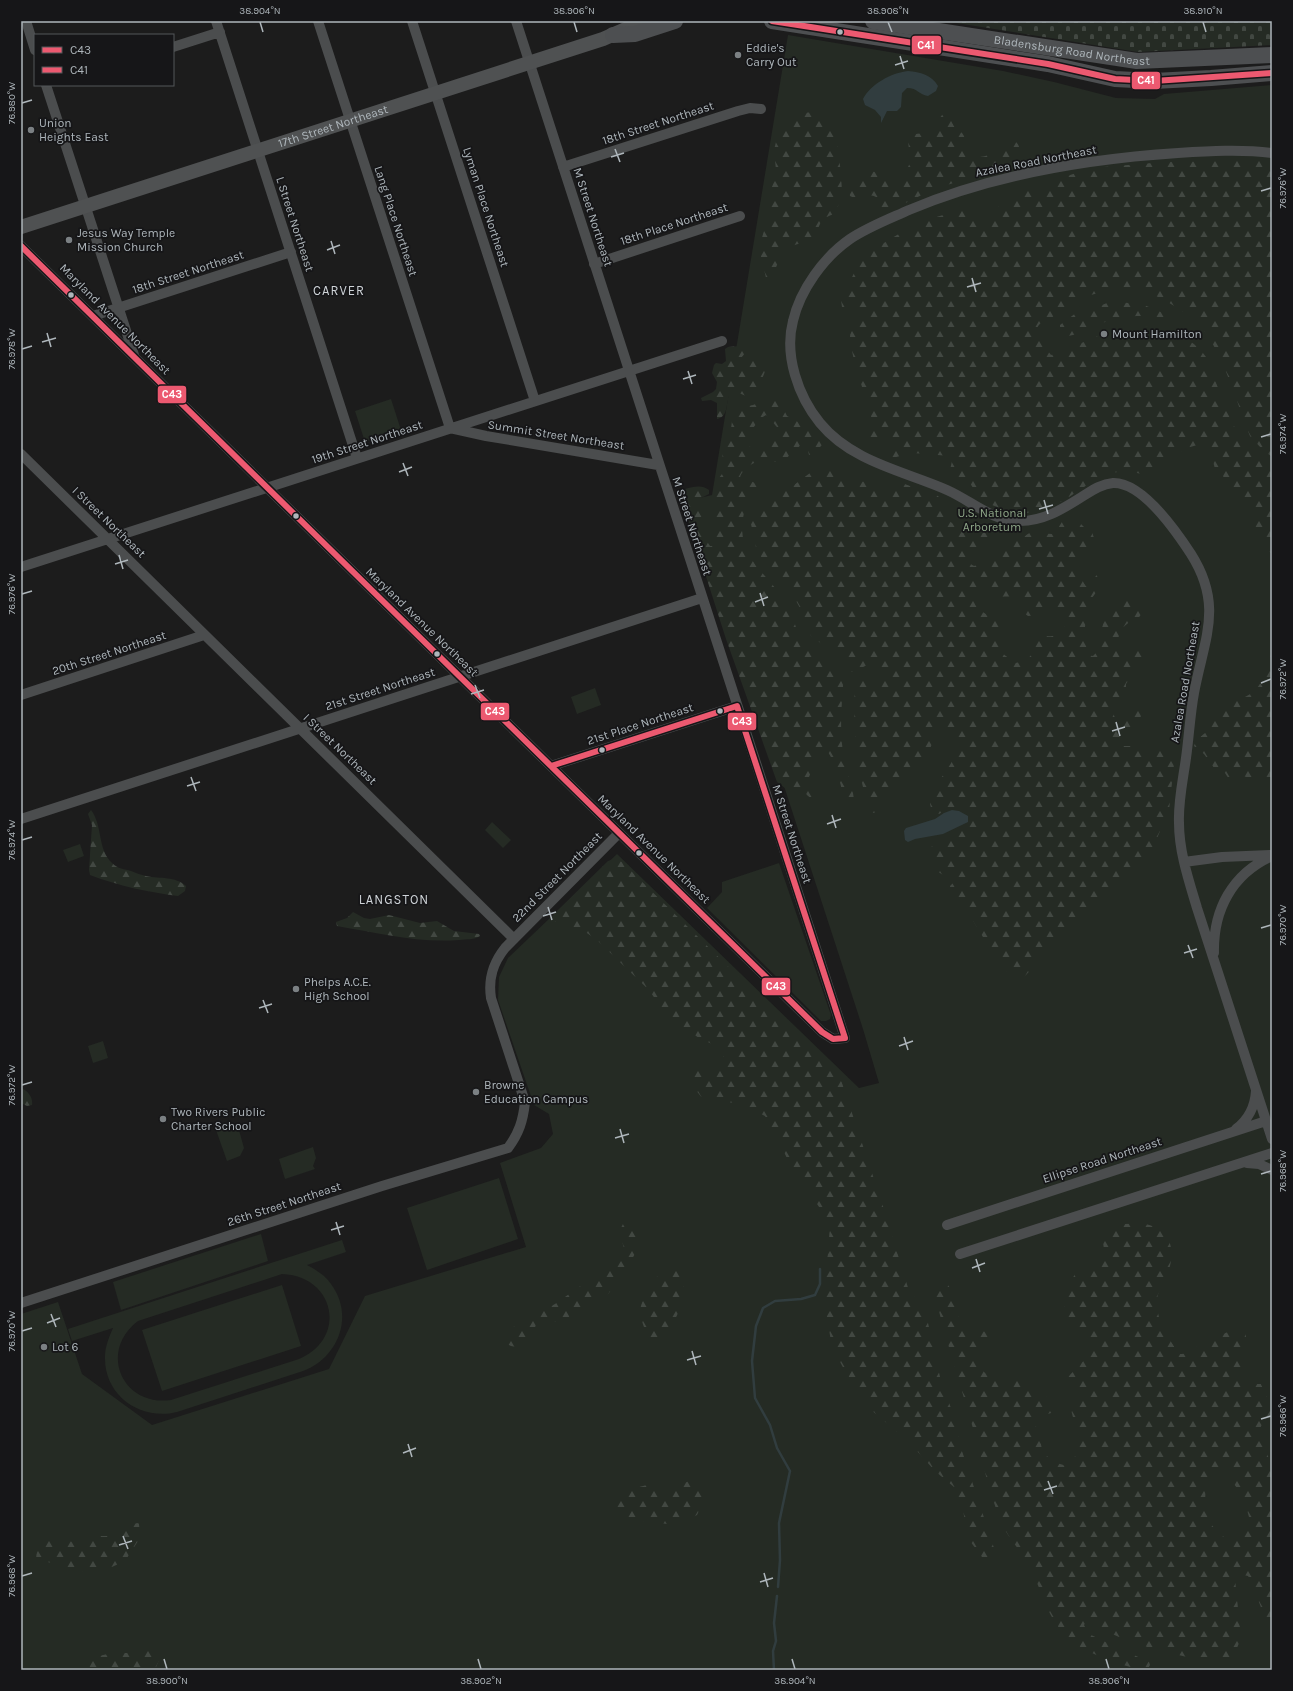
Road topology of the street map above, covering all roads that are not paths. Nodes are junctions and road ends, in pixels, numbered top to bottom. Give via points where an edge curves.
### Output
1 (26, 21) edge
2 (216, 21) edge
3 (318, 21) edge
4 (412, 21) edge
5 (516, 21) edge
6 (644, 21) edge
7 (674, 21) edge
8 (772, 21) edge
9 (873, 21) edge
10 (888, 31) junction
11 (220, 32) junction
12 (613, 35) junction
13 (928, 38) junction
14 (34, 47) edge
15 (174, 47) edge
16 (1272, 56) edge
17 (529, 63) junction
18 (1272, 73) edge
19 (50, 86) edge
20 (435, 93) junction
21 (761, 109) dead end
22 (350, 120) junction
23 (258, 150) junction
24 (1272, 153) edge
25 (563, 167) junction
26 (85, 206) junction
27 (740, 216) dead end
28 (21, 227) edge
29 (21, 246) edge
30 (291, 252) junction
31 (594, 264) junction
32 (119, 308) junction
33 (93, 316) junction
34 (722, 341) dead end
35 (135, 357) junction
36 (628, 371) junction
37 (535, 401) junction
38 (450, 428) junction
39 (21, 454) edge
40 (357, 458) junction
41 (658, 465) junction
42 (267, 487) junction
43 (108, 540) junction
44 (21, 567) edge
45 (702, 598) junction
46 (204, 634) junction
47 (459, 676) junction
48 (21, 695) edge
49 (737, 706) junction
50 (300, 728) junction
51 (551, 766) junction
52 (21, 819) edge
53 (619, 833) junction
54 (1272, 855) edge
55 (1184, 862) junction
56 (514, 939) junction
57 (1214, 961) junction
58 (845, 1038) joint
59 (1256, 1089) junction
60 (1266, 1121) junction
61 (1230, 1132) junction
62 (1272, 1139) edge
63 (1272, 1153) edge
64 (1239, 1164) junction
65 (1272, 1170) edge
66 (947, 1225) dead end
67 (960, 1254) dead end
68 (21, 1303) edge

1 - 14 street
2 - 11 street, L Street Northeast
3 - 22 street, Lang Place Northeast
4 - 20 street, Lyman Place Northeast
5 - 17 street, M Street Northeast
6 - 12 main road, 17th Street Northeast
7 - 12 main road via 635,34
8 - 10 main road, Bladensburg Road Northeast
9 - 10 main road, Bladensburg Road Northeast
10 - 13 main road, Bladensburg Road Northeast
11 - 15 street
11 - 23 street, L Street Northeast
12 - 17 main road, 17th Street Northeast
13 - 16 main road, Bladensburg Road Northeast via 1137,61
13 - 18 main road, Bladensburg Road Northeast via 1115,79 1136,81
17 - 20 main road, 17th Street Northeast
17 - 25 street, M Street Northeast
19 - 26 street
20 - 22 main road, 17th Street Northeast
20 - 37 street, Lyman Place Northeast
21 - 25 street, 18th Street Northeast via 738,111
22 - 23 main road, 17th Street Northeast
22 - 38 street, Lang Place Northeast
23 - 26 main road, 17th Street Northeast
23 - 30 street, L Street Northeast
24 - 55 street, Azalea Road Northeast via 1234,151 1103,160 1022,174 949,194 875,225 841,246 820,268 808,286 796,311 791,330 795,374 809,407 831,434 867,458 948,491 996,517 1013,521 1047,516 1100,486 1122,484 1144,497 1181,540 1202,574 1210,611 1208,633 1194,695 1179,807 1179,832
25 - 31 street, M Street Northeast
26 - 28 main road, 17th Street Northeast
26 - 32 street
27 - 31 street, 18th Place Northeast
29 - 33 street, Maryland Avenue Northeast
30 - 32 street, 18th Street Northeast
30 - 40 street, L Street Northeast
31 - 36 street, M Street Northeast
32 - 33 street, 18th Street Northeast
32 - 35 street
33 - 35 street, Maryland Avenue Northeast
34 - 36 street, 19th Street Northeast
35 - 42 street, Maryland Avenue Northeast
36 - 37 street, 19th Street Northeast
36 - 41 street, M Street Northeast
37 - 38 street, 19th Street Northeast
38 - 40 street, 19th Street Northeast
38 - 41 street, Summit Street Northeast
39 - 43 street, I Street Northeast
40 - 42 street, 19th Street Northeast
41 - 45 street, M Street Northeast
42 - 43 street, 19th Street Northeast
42 - 47 street, Maryland Avenue Northeast
43 - 44 street, 19th Street Northeast
43 - 46 street, I Street Northeast
45 - 47 street, 21st Street Northeast
45 - 49 street, M Street Northeast
46 - 48 street, 20th Street Northeast
46 - 50 street, I Street Northeast
47 - 50 street, 21st Street Northeast
47 - 51 street, Maryland Avenue Northeast
49 - 51 street, 21st Place Northeast
49 - 58 street, M Street Northeast
50 - 52 street, 21st Street Northeast
50 - 56 street, I Street Northeast
51 - 53 street, Maryland Avenue Northeast
53 - 56 street, 22nd Street Northeast
53 - 58 street, Maryland Avenue Northeast via 822,1032 832,1040
54 - 55 street via 1222,856
54 - 57 street, Azalea Road Northeast via 1248,870 1231,888 1216,929
55 - 57 street, Azalea Road Northeast
56 - 68 street, 26th Street Northeast via 495,963 490,977 494,1007 525,1102 519,1131 508,1148 382,1186
57 - 59 street, Azalea Road Northeast
59 - 60 street, Azalea Road Northeast
59 - 61 street via 1250,1113 1245,1121
60 - 61 street, Ellipse Road Northeast
60 - 62 street, Azalea Road Northeast
61 - 66 street, Ellipse Road Northeast
63 - 64 street
64 - 65 street via 1258,1164
64 - 67 street

